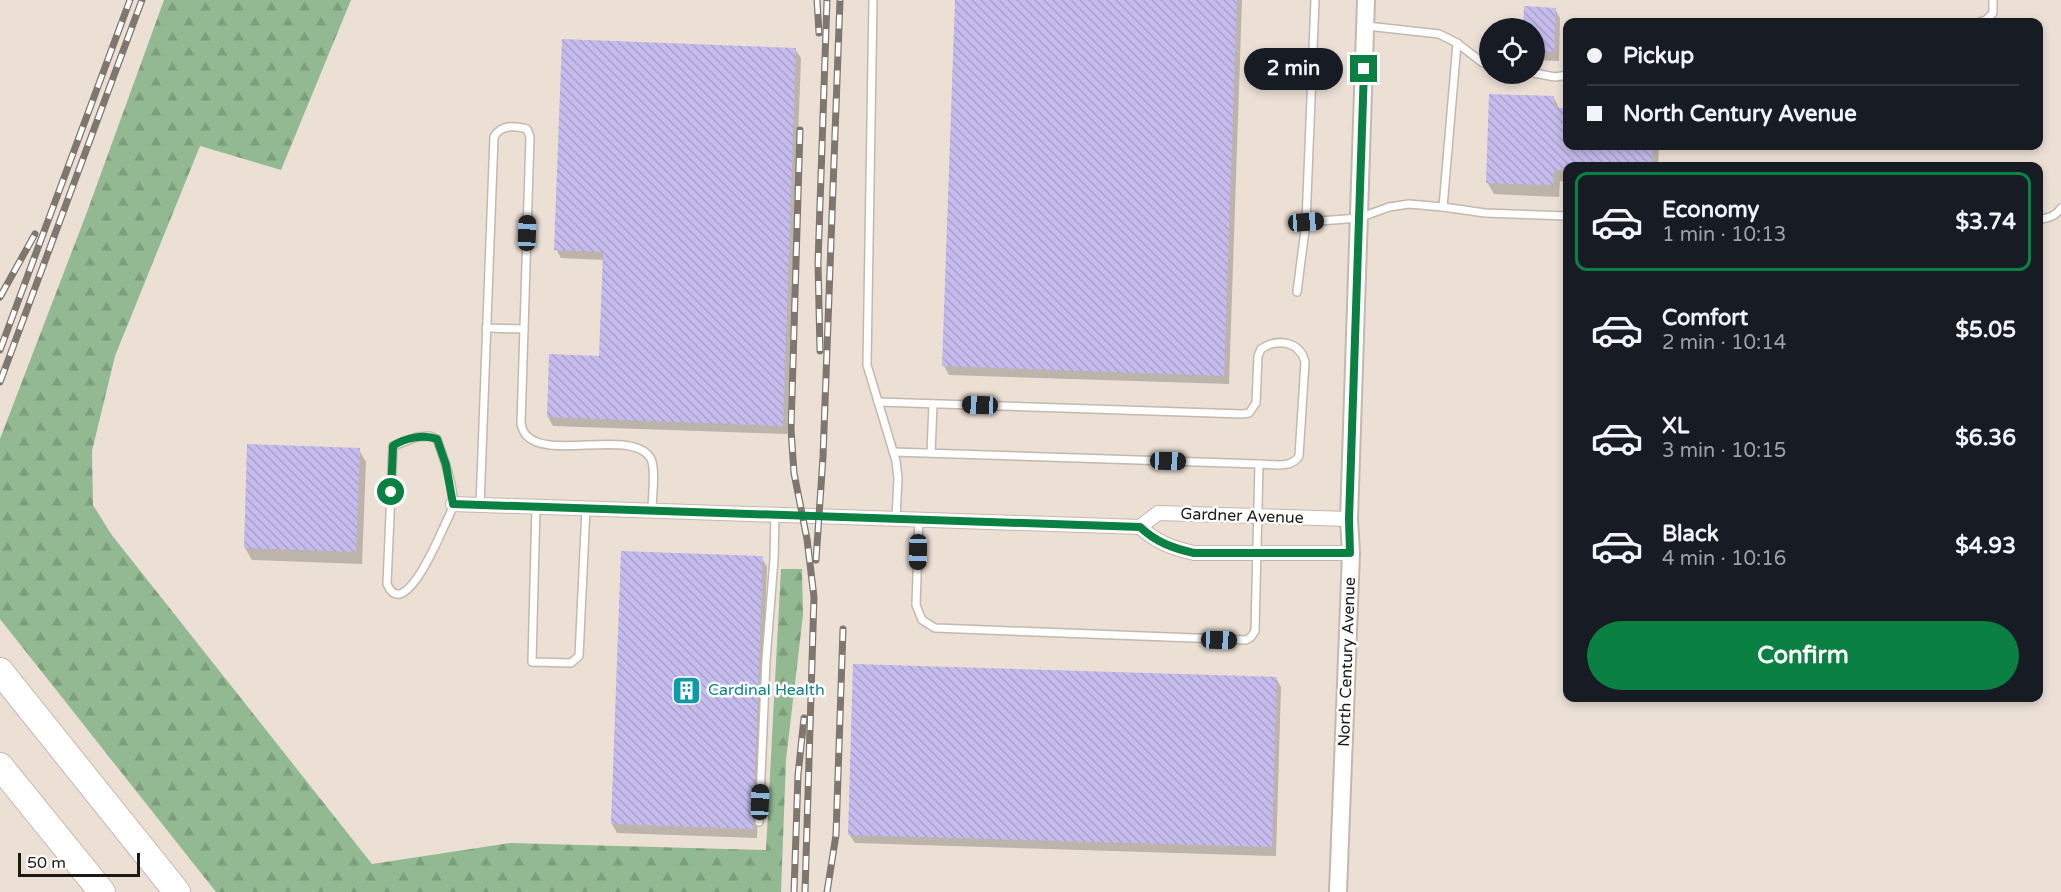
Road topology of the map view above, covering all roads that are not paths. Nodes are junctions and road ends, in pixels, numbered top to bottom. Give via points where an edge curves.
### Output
1 (873, 0) edge
2 (1316, 0) edge
3 (1366, 0) edge
4 (1993, 0) edge
5 (1988, 18) edge
6 (1365, 26) junction
7 (1457, 43) junction
8 (1479, 60) edge
9 (1545, 75) edge
10 (1563, 76) edge
11 (1443, 207) junction
12 (2061, 208) edge
13 (1563, 216) edge
14 (1359, 218) junction
15 (2043, 219) edge
16 (1306, 222) junction
17 (1297, 292) dead end
18 (486, 328) junction
19 (524, 329) junction
20 (878, 402) junction
21 (933, 404) junction
22 (893, 452) junction
23 (932, 453) junction
24 (1259, 464) junction
25 (453, 504) junction
26 (480, 505) junction
27 (536, 507) junction
28 (586, 508) junction
29 (652, 510) junction
30 (776, 514) junction
31 (1257, 516) junction
32 (896, 518) junction
33 (919, 519) junction
34 (1349, 519) junction
35 (1140, 527) junction
36 (1257, 553) junction
37 (1350, 553) junction
38 (2, 674) edge
39 (0, 766) edge
40 (759, 822) dead end
41 (102, 892) edge
42 (177, 892) edge
43 (1338, 892) edge

1 - 20 lane via 867,365
2 - 16 lane
3 - 6 street, North Century Avenue
4 - 5 lane via 1993,13
6 - 7 lane via 1439,34
6 - 14 street, North Century Avenue
7 - 8 lane
7 - 11 lane
9 - 10 lane
11 - 13 lane
11 - 14 lane via 1409,204
12 - 15 lane
14 - 16 lane
14 - 34 street, North Century Avenue
16 - 17 lane
18 - 19 lane
18 - 19 lane via 494,137 507,126 527,129 530,137
18 - 26 lane
19 - 29 lane via 521,424 526,436 543,445 628,445 644,452 652,462
20 - 21 lane
20 - 22 lane
21 - 23 lane
21 - 24 lane via 1243,414 1256,403 1261,350 1275,343 1289,344 1298,348 1305,362 1299,456 1290,464
22 - 23 lane
22 - 32 lane via 898,478
23 - 24 lane
24 - 31 lane
25 - 25 lane via 421,571 402,594 390,592 387,584 394,443 417,437 437,439
25 - 26 street
26 - 27 street
27 - 28 street
27 - 28 lane via 532,662 571,663 579,656
28 - 29 street
29 - 30 street
30 - 32 street
30 - 40 lane
31 - 34 street, Gardner Avenue
31 - 35 street, Gardner Avenue via 1158,513
31 - 36 lane
32 - 33 street
33 - 35 street
33 - 36 lane via 916,605 928,626 944,630 1242,641 1255,631
34 - 37 street, North Century Avenue
35 - 36 street via 1172,548 1194,553
36 - 37 street
37 - 43 street, North Century Avenue
38 - 42 highway
39 - 41 highway

